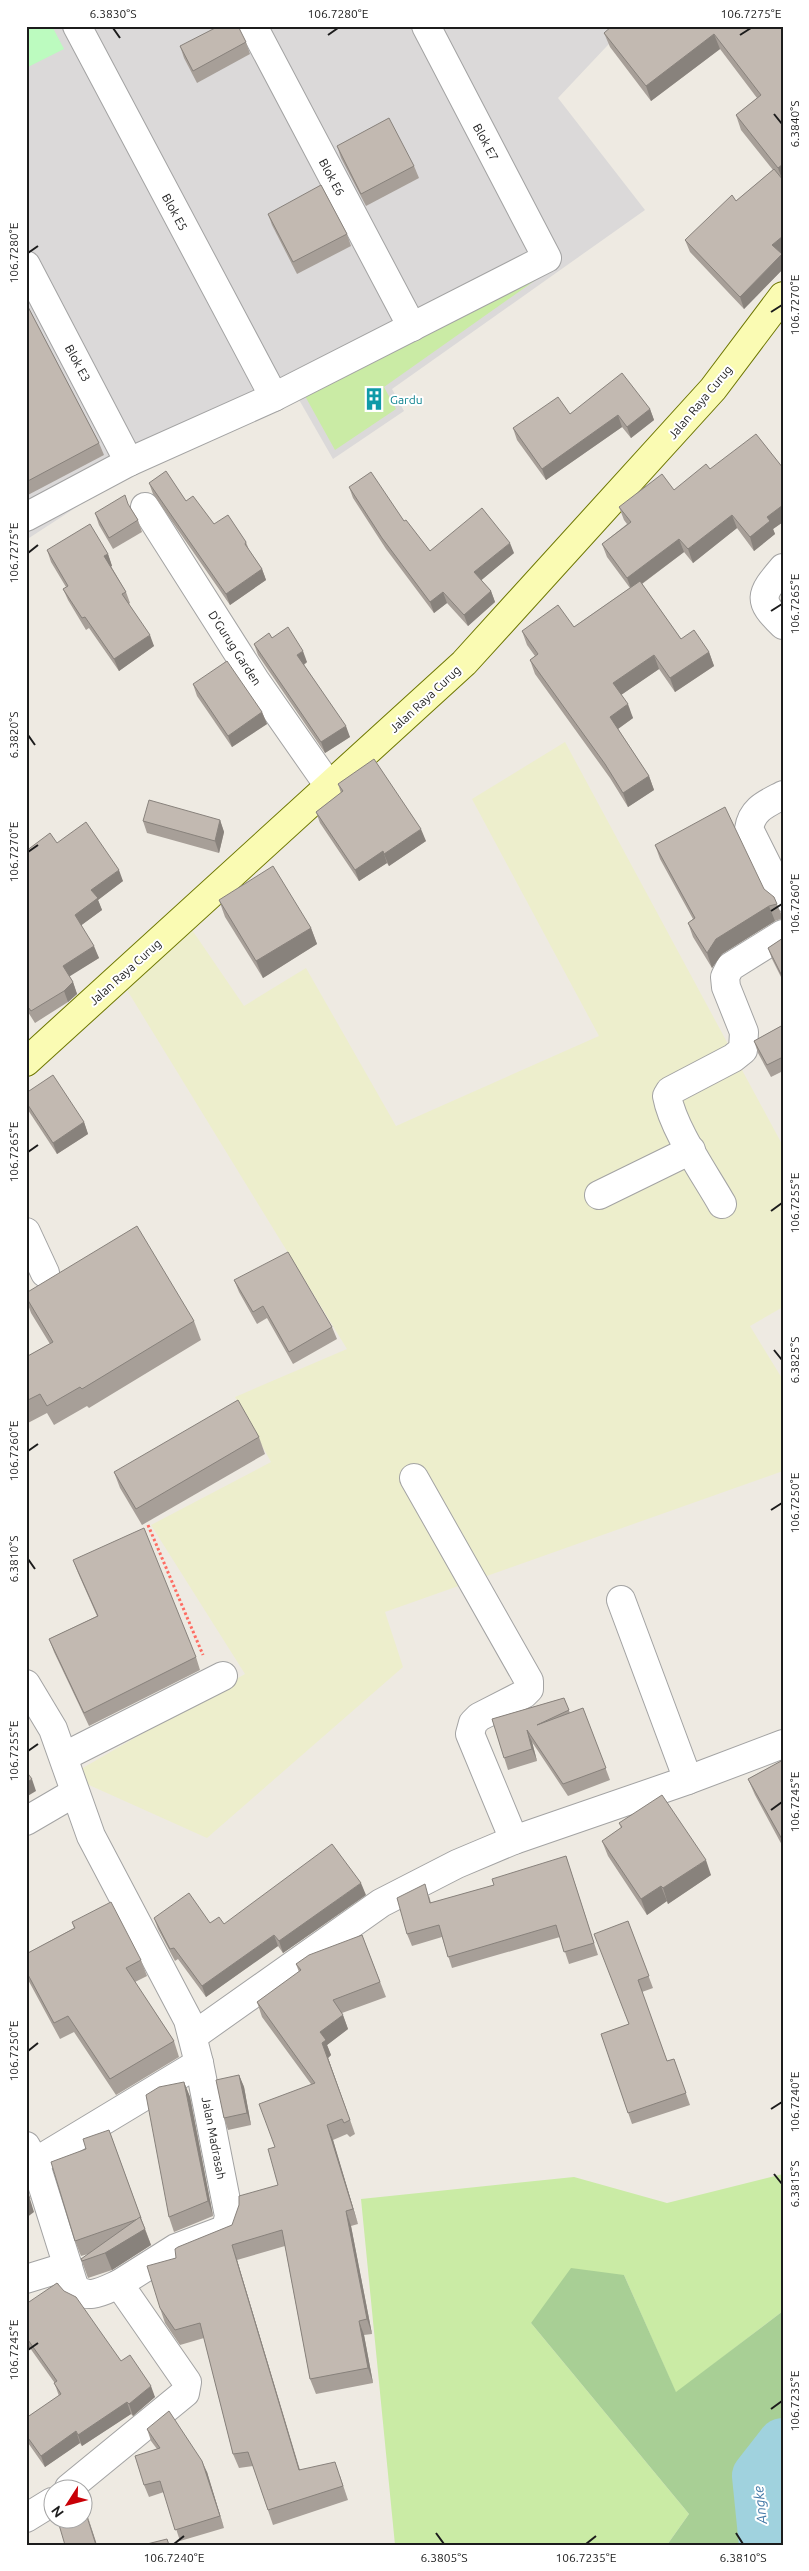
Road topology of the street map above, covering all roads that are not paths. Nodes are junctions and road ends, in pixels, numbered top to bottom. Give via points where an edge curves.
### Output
1 (77, 26) edge
2 (253, 26) edge
3 (426, 26) edge
4 (26, 265) edge
5 (781, 303) edge
6 (412, 327) junction
7 (274, 397) junction
8 (129, 462) junction
9 (145, 507) dead end
10 (26, 517) edge
11 (783, 568) edge
12 (783, 625) edge
13 (329, 786) junction
14 (783, 795) edge
15 (783, 897) edge
16 (783, 934) edge
17 (26, 1062) edge
18 (691, 1150) junction
19 (599, 1194) dead end
20 (722, 1204) dead end
21 (26, 1232) edge
22 (45, 1272) dead end
23 (414, 1478) dead end
24 (621, 1600) dead end
25 (219, 1678) road end
26 (26, 1684) edge
27 (783, 1744) edge
28 (64, 1756) junction
29 (688, 1780) junction
30 (74, 1793) junction
31 (26, 1822) edge
32 (514, 1840) junction
33 (193, 2036) junction
34 (200, 2063) junction
35 (30, 2154) edge
36 (68, 2266) junction
37 (26, 2279) edge
38 (119, 2284) junction
39 (81, 2478) edge
40 (42, 2508) edge
41 (26, 2518) edge

1 - 7 street, Blok E5
2 - 6 street, Blok E6
3 - 6 street, Blok E7 via 547,258
4 - 8 street, Blok E3
5 - 13 main road, Jalan Raya Curug via 713,389 464,663
6 - 7 street
7 - 8 street
8 - 10 street
9 - 13 street, D'Gurug Garden via 255,680
11 - 12 street via 769,584 764,602 766,609
13 - 17 main road, Jalan Raya Curug
14 - 15 street via 757,809 748,829
16 - 18 street via 730,967 724,977 744,1032 743,1050 734,1058 670,1091 667,1096
18 - 19 street
18 - 20 street
21 - 22 street
23 - 32 street via 529,1681 529,1689 524,1694 480,1717 473,1723 470,1734
24 - 29 street
25 - 28 street
26 - 28 street, Jalan Madrasah via 53,1728
27 - 29 street
28 - 30 street, Jalan Madrasah
29 - 32 street
30 - 31 street
30 - 33 street, Jalan Madrasah via 91,1836 167,1977
32 - 33 street via 457,1864 381,1903
33 - 34 street, Jalan Madrasah
34 - 35 street
34 - 38 street, Jalan Madrasah via 229,2216 226,2229 176,2248
35 - 36 street
36 - 37 street
36 - 38 street via 74,2286 85,2294 91,2295
38 - 39 street via 187,2382 187,2388 185,2393
40 - 41 street

